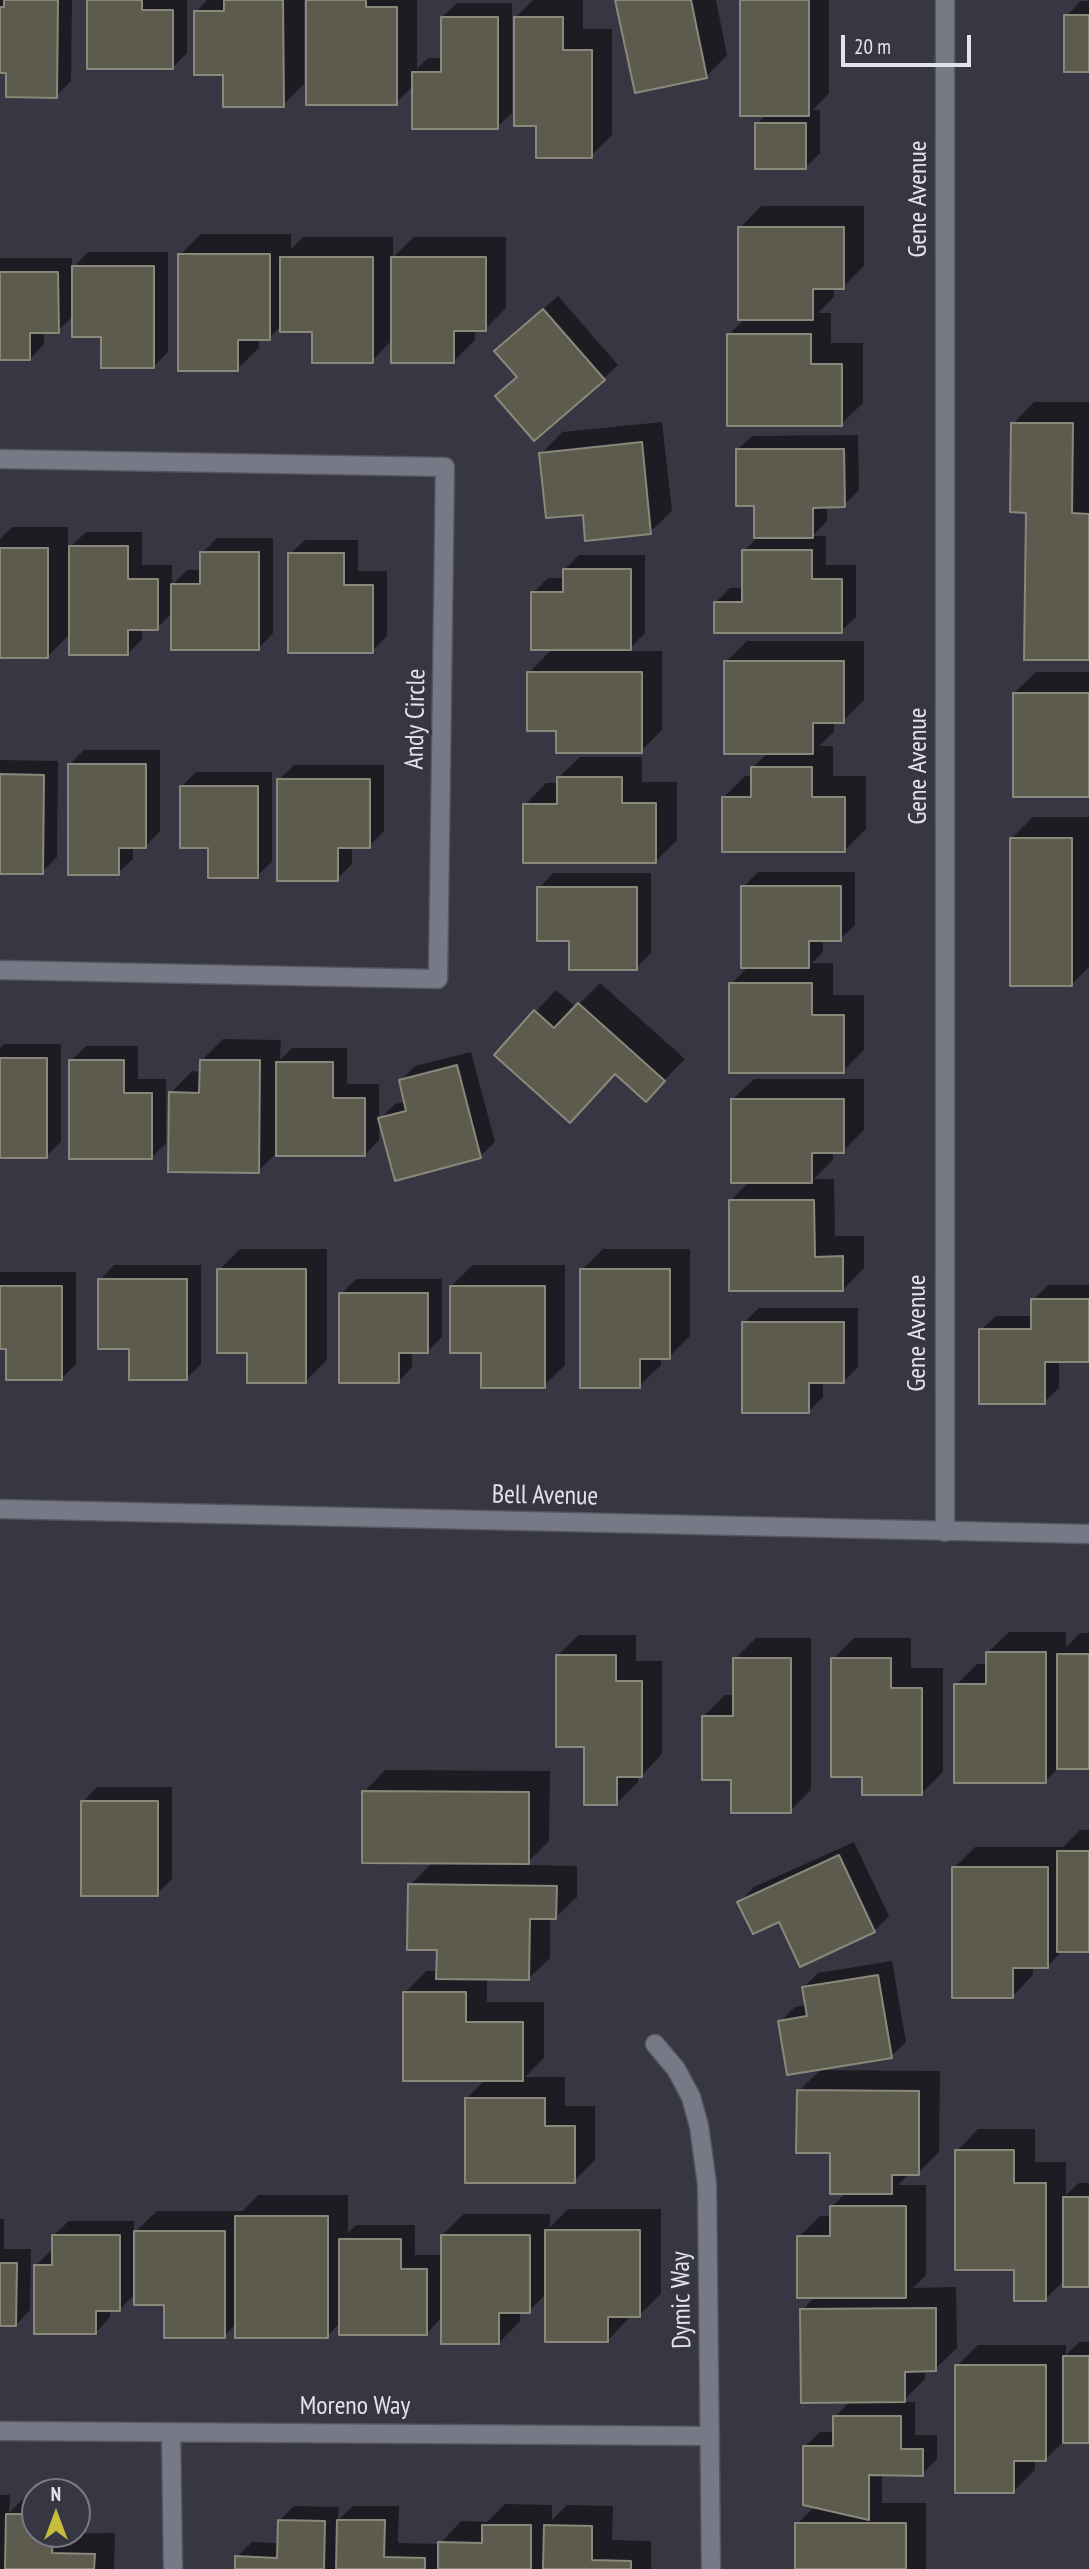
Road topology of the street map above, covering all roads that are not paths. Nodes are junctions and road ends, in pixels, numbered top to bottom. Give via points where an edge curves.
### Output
1 (945, 0) edge
2 (0, 458) edge
3 (0, 970) edge
4 (0, 1509) edge
5 (944, 1532) junction
6 (1089, 1534) edge
7 (655, 2044) dead end
8 (0, 2431) edge
9 (171, 2432) junction
10 (710, 2436) junction
11 (173, 2569) edge
12 (711, 2569) edge

1 - 5 street, Gene Avenue
2 - 3 street, Andy Circle via 445,467 439,979
4 - 5 street, Bell Avenue
5 - 6 street, Bell Avenue
7 - 10 street, Dymic Way via 676,2069 699,2126 707,2184
8 - 9 street, Moreno Way
9 - 10 street, Moreno Way
9 - 11 street
10 - 12 street, Dymic Way

